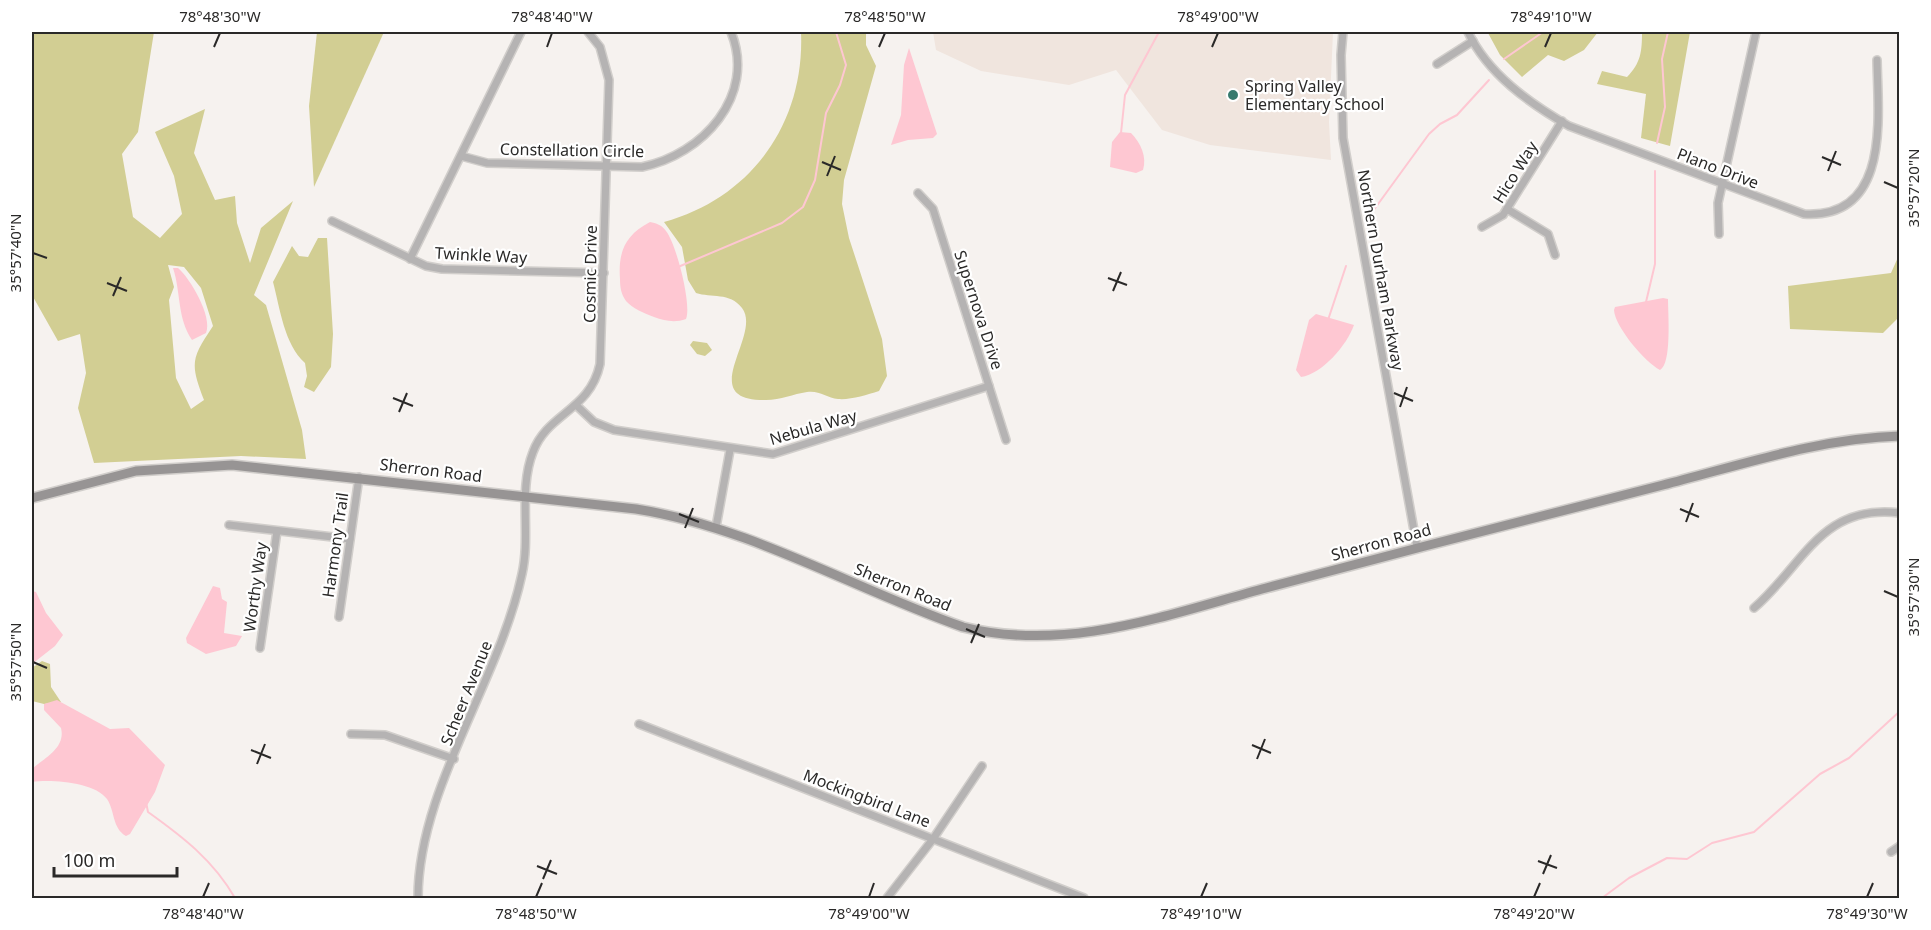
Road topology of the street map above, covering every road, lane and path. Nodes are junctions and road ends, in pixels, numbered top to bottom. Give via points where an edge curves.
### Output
1 (521, 32) edge
2 (588, 32) edge
3 (731, 32) edge
4 (1343, 32) edge
5 (1468, 32) edge
6 (1756, 32) edge
7 (1473, 41) junction
8 (1877, 60) dead end
9 (1437, 64) dead end
10 (1562, 121) junction
11 (460, 156) junction
12 (607, 166) junction
13 (1722, 184) junction
14 (918, 193) dead end
15 (1507, 209) junction
16 (332, 221) dead end
17 (1482, 227) dead end
18 (1719, 234) dead end
19 (1555, 255) dead end
20 (410, 259) junction
21 (604, 273) junction
22 (989, 386) junction
23 (577, 406) junction
24 (1899, 436) edge
25 (1006, 440) dead end
26 (730, 450) junction
27 (359, 477) junction
28 (526, 496) junction
29 (32, 498) edge
30 (1899, 513) edge
31 (229, 525) dead end
32 (716, 527) junction
33 (277, 531) junction
34 (350, 538) junction
35 (1417, 547) junction
36 (1754, 608) dead end
37 (339, 618) dead end
38 (260, 648) dead end
39 (639, 724) dead end
40 (351, 734) dead end
41 (454, 759) junction
42 (982, 766) dead end
43 (933, 839) junction
44 (1899, 846) edge
45 (1892, 852) dead end
46 (418, 898) edge
47 (887, 898) edge
48 (1084, 898) edge

1 - 11 street
2 - 12 street, Cosmic Drive via 600,47 609,80
3 - 12 street, Constellation Circle via 738,77 733,98 711,127 681,154 664,162 642,167
4 - 35 street, Northern Durham Parkway via 1344,138
5 - 7 street, Plano Drive
6 - 13 street
7 - 9 street
7 - 10 street, Plano Drive via 1508,83
8 - 13 street, Plano Drive via 1878,140 1865,182 1854,198 1830,212 1804,214
10 - 13 street, Plano Drive
10 - 15 street, Hico Way
11 - 12 street, Constellation Circle via 487,162
11 - 20 street
12 - 21 street, Cosmic Drive
13 - 18 street via 1717,214
14 - 22 street, Supernova Drive via 933,209
15 - 17 street, Hico Way
15 - 19 street via 1548,234
16 - 20 street, Twinkle Way
20 - 21 street, Twinkle Way via 442,269
21 - 23 street, Cosmic Drive via 600,364 597,378
22 - 25 street, Supernova Drive
22 - 26 street, Nebula Way via 782,453
23 - 26 street, Nebula Way via 594,422 614,430
23 - 28 street, Cosmic Drive via 548,428 535,446
24 - 35 main road, Sherron Road via 1832,443
26 - 32 street
27 - 28 main road, Sherron Road
27 - 29 main road, Sherron Road via 258,466 177,467 136,471
27 - 34 street, Harmony Trail
28 - 32 main road, Sherron Road via 653,512
28 - 41 street, Scheer Avenue via 522,576 500,646
30 - 36 street via 1860,514 1833,526 1805,549 1771,593
31 - 33 street
32 - 35 main road, Sherron Road via 929,615 982,632 1019,637 1110,630
33 - 34 street
33 - 38 street, Worthy Way
34 - 37 street, Harmony Trail
39 - 43 street, Mockingbird Lane
40 - 41 street via 385,735
41 - 46 street, Scheer Avenue via 421,851
42 - 43 street
43 - 47 street
43 - 48 street, Mockingbird Lane
44 - 45 street

